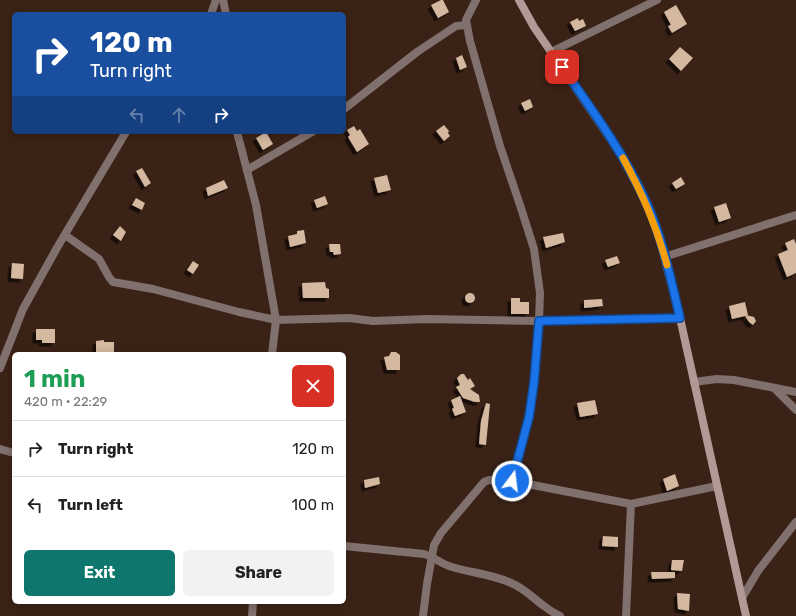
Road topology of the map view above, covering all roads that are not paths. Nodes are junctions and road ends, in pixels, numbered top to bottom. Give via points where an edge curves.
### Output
1 (216, 0) edge
2 (223, 0) edge
3 (476, 0) edge
4 (519, 0) edge
5 (657, 0) edge
6 (212, 12) edge
7 (226, 12) edge
8 (466, 25) junction
9 (552, 52) junction
10 (346, 107) edge
11 (125, 134) edge
12 (238, 134) edge
13 (309, 134) edge
14 (247, 170) junction
15 (796, 215) edge
16 (65, 235) junction
17 (664, 257) junction
18 (680, 318) junction
19 (276, 320) junction
20 (539, 321) junction
21 (272, 352) edge
22 (1, 364) edge
23 (694, 382) junction
24 (774, 388) junction
25 (796, 392) edge
26 (796, 410) edge
27 (0, 449) edge
28 (12, 452) edge
29 (512, 481) junction
30 (717, 486) junction
31 (631, 504) junction
32 (796, 522) edge
33 (346, 546) edge
34 (432, 556) junction
35 (742, 598) junction
36 (253, 604) edge
37 (252, 616) edge
38 (423, 616) edge
39 (560, 616) edge
40 (626, 616) edge
41 (746, 616) edge

1 - 6 street
2 - 7 street
3 - 8 street
4 - 9 street
5 - 9 street
8 - 10 street via 456,26 429,44
8 - 20 street via 479,77 534,249 540,293
9 - 17 street via 630,172 647,204
11 - 16 street
12 - 14 street
13 - 14 street
14 - 19 street via 256,205
15 - 17 street
16 - 19 street via 99,259 113,282 153,289
16 - 22 street via 23,309
17 - 18 street
18 - 20 street
18 - 23 street
19 - 20 street via 349,318 373,321
19 - 21 street
20 - 29 street via 529,417
23 - 24 street via 734,380
23 - 30 street
24 - 25 street
24 - 26 street
27 - 28 street
29 - 31 street
29 - 34 street via 488,480 480,485 441,533 434,545
30 - 31 street
30 - 35 street
31 - 40 street
32 - 35 street via 758,571
33 - 34 street
34 - 38 street
34 - 39 street via 452,567 511,582
35 - 41 street
36 - 37 street

